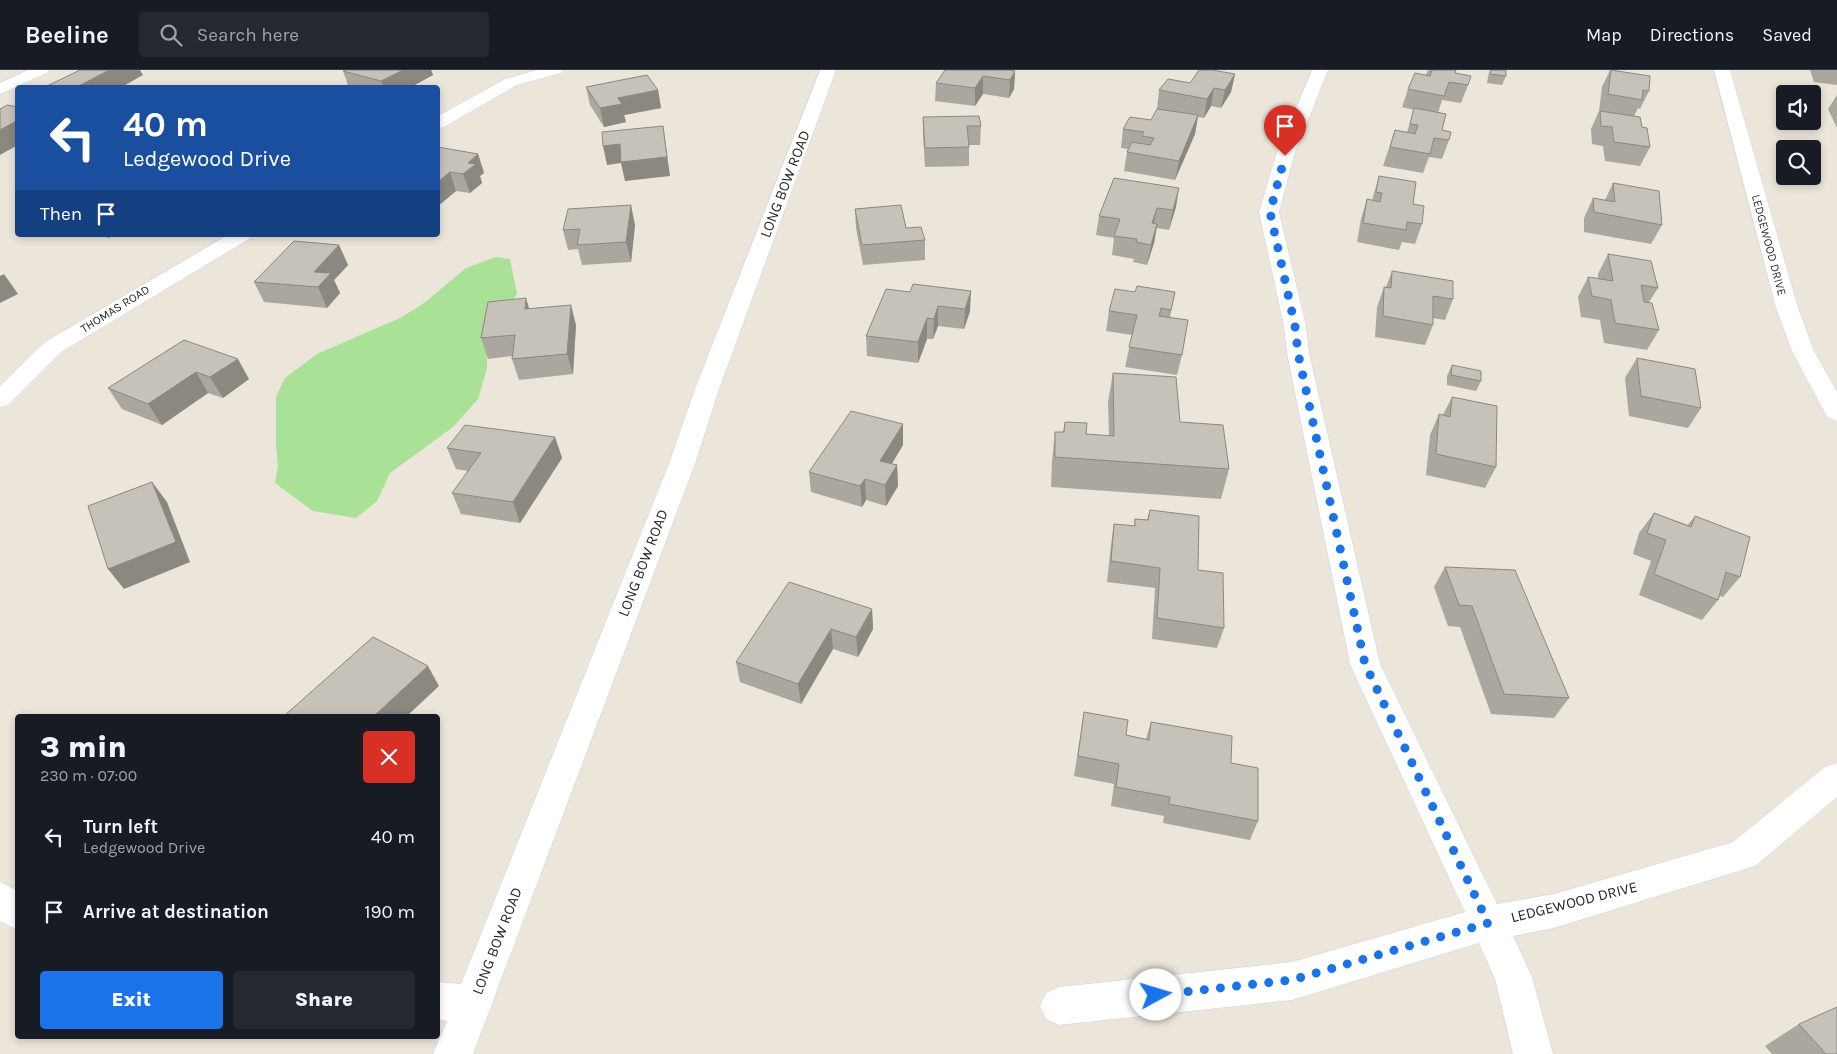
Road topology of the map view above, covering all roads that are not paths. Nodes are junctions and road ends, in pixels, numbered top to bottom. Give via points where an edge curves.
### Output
1 (41, 70) edge
2 (555, 70) edge
3 (828, 70) edge
4 (1320, 70) edge
5 (1722, 70) edge
6 (0, 89) edge
7 (440, 122) edge
8 (239, 237) edge
9 (0, 400) edge
10 (1837, 413) edge
11 (1837, 776) edge
12 (0, 900) edge
13 (15, 911) edge
14 (1488, 923) junction
15 (455, 1003) edge
16 (1059, 1006) dead end
17 (453, 1054) edge
18 (1533, 1054) edge

1 - 6 street
2 - 7 street via 511,82
3 - 15 street, LONG BOW ROAD via 706,389 679,471
4 - 14 street via 1285,156 1270,212 1365,664
5 - 10 street, LEDGEWOOD DRIVE via 1787,308 1803,351
8 - 9 street, THOMAS ROAD via 53,347
11 - 14 street, LEDGEWOOD DRIVE via 1743,855 1554,911
12 - 13 street
14 - 16 street, LEDGEWOOD DRIVE via 1292,980
14 - 18 street via 1513,977
15 - 17 street, LONG BOW ROAD

